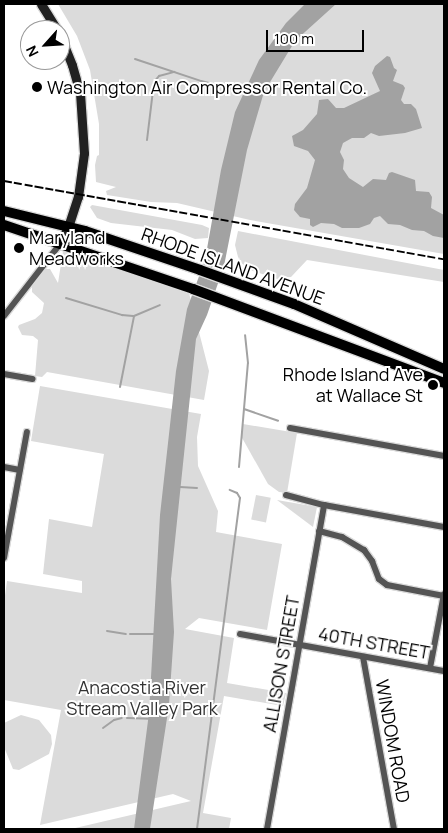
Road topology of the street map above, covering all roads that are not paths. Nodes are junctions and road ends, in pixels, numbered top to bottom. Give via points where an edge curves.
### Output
1 (41, 4) edge
2 (51, 20) edge
3 (70, 61) edge
4 (4, 211) edge
5 (4, 225) edge
6 (68, 227) junction
7 (60, 244) junction
8 (4, 316) edge
9 (444, 369) edge
10 (4, 374) edge
11 (33, 379) dead end
12 (444, 383) edge
13 (290, 428) dead end
14 (27, 432) dead end
15 (444, 456) edge
16 (4, 467) edge
17 (20, 470) junction
18 (286, 495) dead end
19 (324, 505) junction
20 (444, 527) edge
21 (319, 531) junction
22 (4, 558) edge
23 (444, 595) edge
24 (240, 634) dead end
25 (300, 645) junction
26 (363, 657) junction
27 (430, 668) junction
28 (444, 671) edge
29 (268, 829) edge
30 (394, 829) edge

1 - 2 street
3 - 6 street via 77,80 84,123 83,176
4 - 6 main road, RHODE ISLAND AVENUE
5 - 7 main road, RHODE ISLAND AVENUE
6 - 7 street
6 - 9 main road, RHODE ISLAND AVENUE via 133,246 294,304
7 - 8 street
7 - 12 main road, RHODE ISLAND AVENUE via 216,297
10 - 11 street
13 - 15 street
14 - 17 street
16 - 17 street
17 - 22 street
18 - 19 street
19 - 20 street
19 - 21 street, ALLISON STREET
21 - 23 street via 364,550 379,579 387,586
21 - 25 street, ALLISON STREET
23 - 27 street
24 - 25 street, 40TH STREET
25 - 26 street, 40TH STREET
25 - 29 street, ALLISON STREET
26 - 27 street, 40TH STREET
26 - 30 street, WINDOM ROAD
27 - 28 street, 40TH STREET

